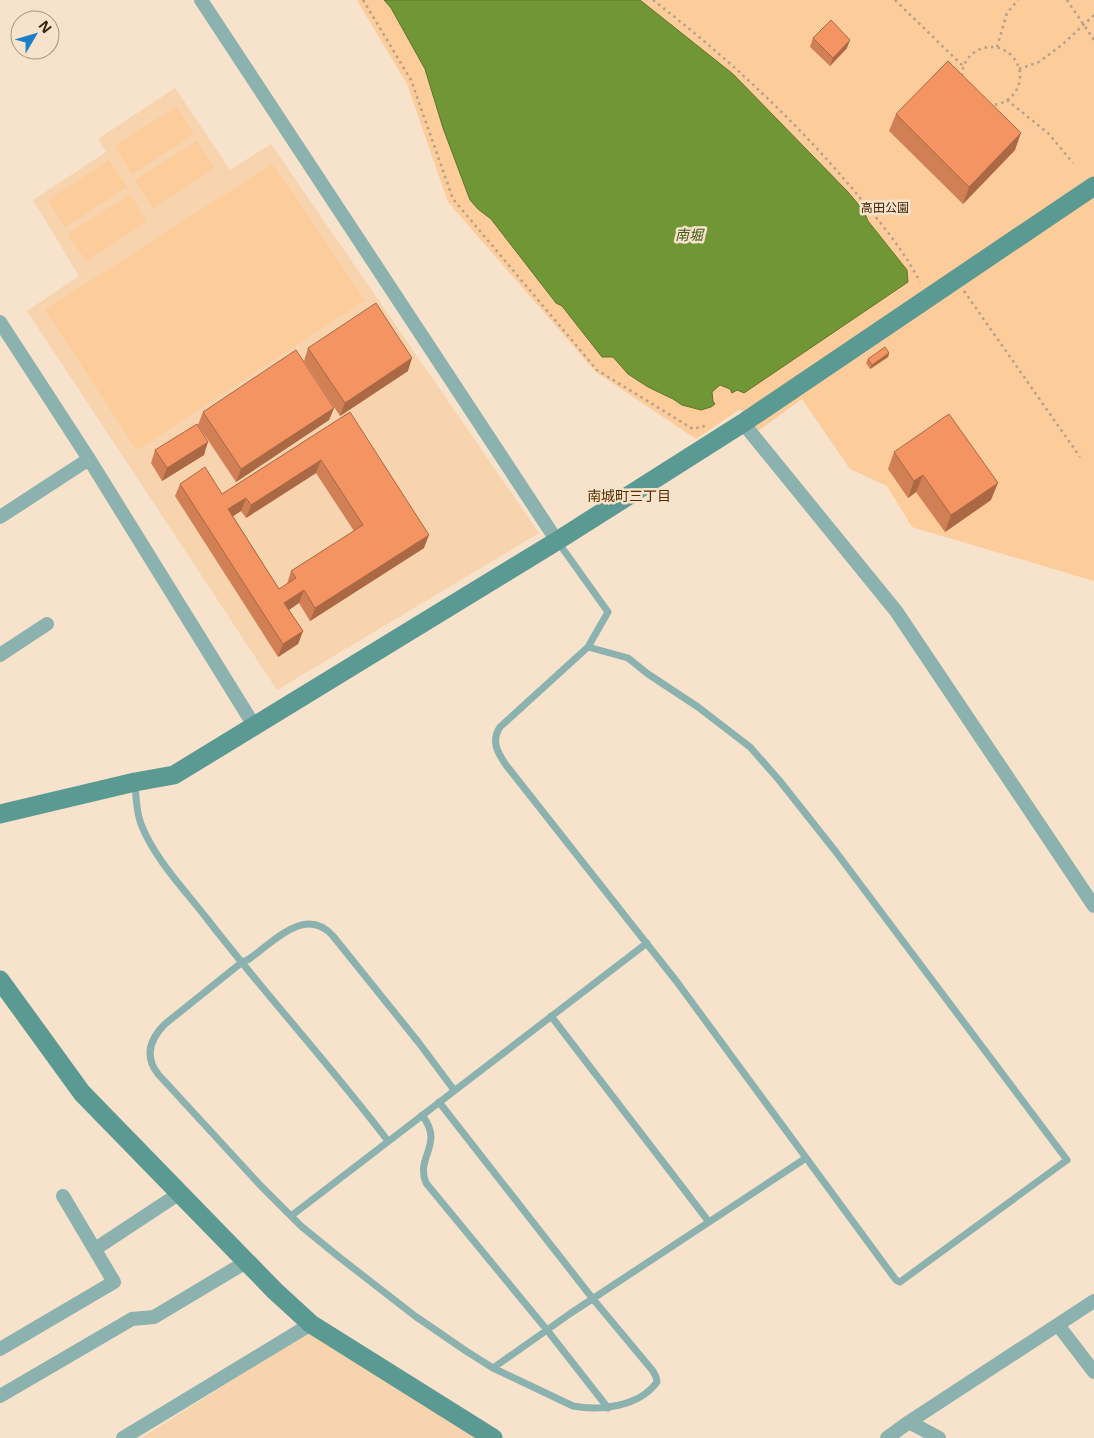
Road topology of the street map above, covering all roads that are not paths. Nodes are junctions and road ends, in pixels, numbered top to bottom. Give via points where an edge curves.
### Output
1 (201, 0) edge
2 (1094, 186) edge
3 (0, 322) edge
4 (743, 423) junction
5 (89, 459) junction
6 (0, 516) edge
7 (557, 541) junction
8 (47, 624) dead end
9 (588, 647) junction
10 (0, 655) edge
11 (255, 726) junction
12 (135, 782) junction
13 (0, 814) edge
14 (1094, 906) edge
15 (647, 943) junction
16 (241, 963) junction
17 (0, 980) edge
18 (551, 1016) junction
19 (454, 1090) junction
20 (439, 1102) junction
21 (422, 1115) junction
22 (388, 1141) junction
23 (806, 1158) junction
24 (180, 1193) junction
25 (63, 1196) dead end
26 (291, 1216) junction
27 (709, 1222) junction
28 (95, 1249) junction
29 (246, 1262) junction
30 (593, 1299) junction
31 (1094, 1301) edge
32 (311, 1324) junction
33 (1058, 1325) junction
34 (547, 1330) junction
35 (0, 1348) edge
36 (493, 1368) junction
37 (1094, 1372) edge
38 (0, 1396) edge
39 (608, 1408) junction
40 (909, 1422) junction
41 (123, 1438) edge
42 (493, 1438) edge
43 (888, 1438) edge
44 (938, 1438) edge

1 - 7 street
2 - 4 street
3 - 5 street
4 - 7 street
4 - 14 street via 896,611
5 - 6 street
5 - 11 street
7 - 9 lane via 608,612
7 - 11 street
8 - 10 street
9 - 15 lane via 500,727 495,743 506,765
9 - 23 lane via 628,658 750,747 836,852 1067,1160 900,1282 886,1268
11 - 12 street via 174,775
12 - 13 street
12 - 16 lane via 139,818 149,839 164,864
15 - 18 lane
15 - 23 lane
16 - 19 lane via 296,926 307,923 323,926 407,1027
16 - 22 lane
16 - 26 lane via 156,1033 150,1049 151,1060 158,1074 190,1110
17 - 24 street via 82,1093
18 - 19 lane
18 - 27 lane
19 - 20 lane
20 - 21 lane
20 - 30 lane
21 - 22 lane
21 - 34 lane via 432,1138 423,1167 426,1182
22 - 26 lane
23 - 27 lane
24 - 28 street
24 - 29 street
25 - 28 street
26 - 36 lane via 398,1303
27 - 30 lane
28 - 35 street via 114,1282
29 - 32 street
29 - 38 street via 154,1317 132,1319
30 - 34 lane
30 - 39 lane via 644,1358 657,1380 639,1397
31 - 33 street
32 - 41 street
32 - 42 street
33 - 37 street
33 - 40 street
34 - 36 lane
34 - 39 lane
36 - 39 lane via 573,1406
40 - 43 street
40 - 44 street

